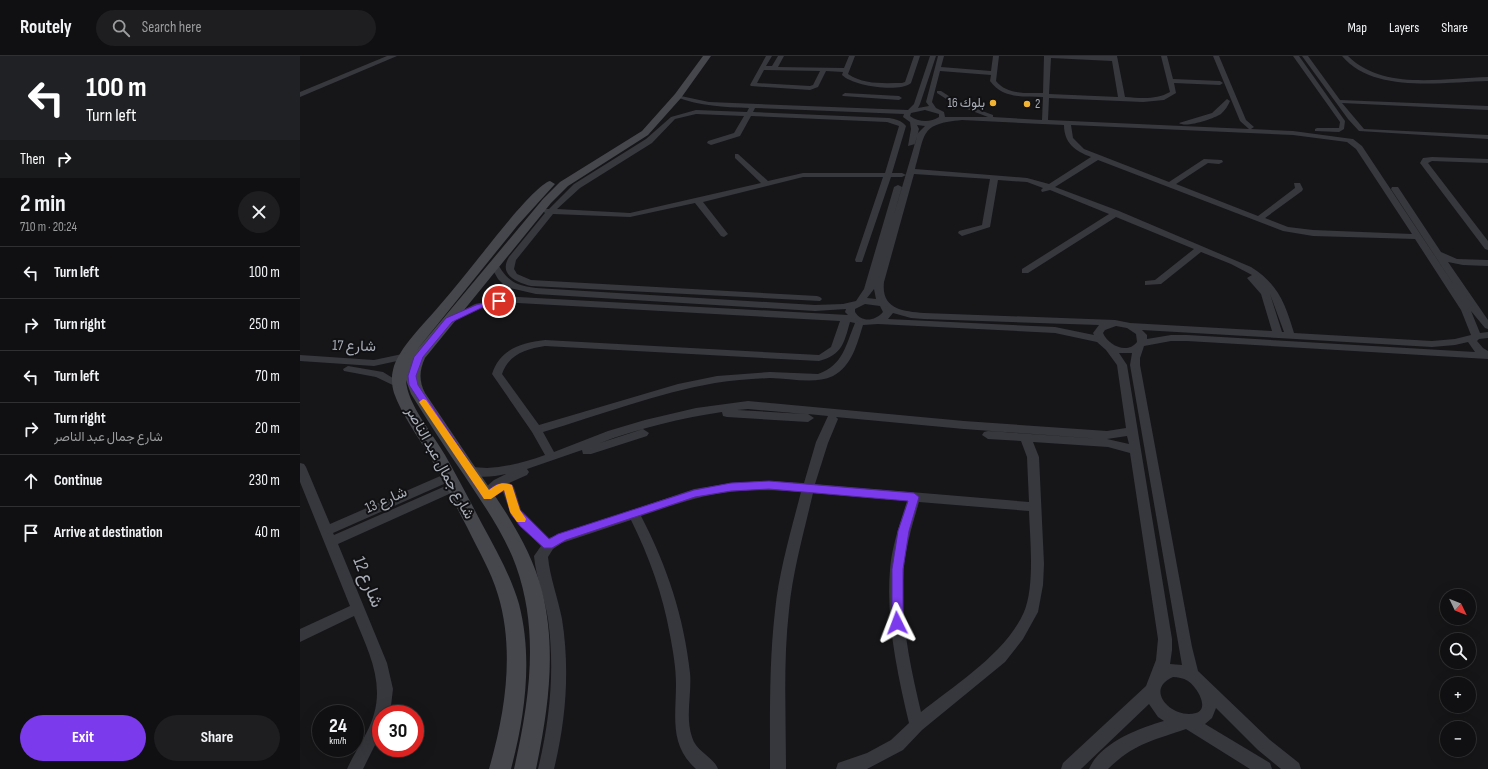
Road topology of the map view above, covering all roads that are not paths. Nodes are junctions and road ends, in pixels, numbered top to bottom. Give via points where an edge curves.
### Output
1 (386, 56) edge
2 (393, 56) edge
3 (769, 56) edge
4 (852, 56) edge
5 (917, 56) edge
6 (932, 56) edge
7 (941, 56) edge
8 (996, 56) edge
9 (1047, 56) edge
10 (1164, 56) edge
11 (1209, 56) edge
12 (1216, 56) edge
13 (1296, 56) edge
14 (1305, 56) edge
15 (1345, 56) edge
16 (781, 57) edge
17 (1115, 57) edge
18 (699, 59) edge
19 (762, 68) junction
20 (774, 68) junction
21 (937, 68) junction
22 (824, 70) junction
23 (845, 70) junction
24 (994, 71) junction
25 (1171, 79) junction
26 (1487, 80) edge
27 (1219, 82) junction
28 (906, 84) junction
29 (924, 84) junction
30 (1326, 84) junction
31 (300, 91) edge
32 (939, 92) dead end
33 (300, 95) edge
34 (678, 96) junction
35 (845, 96) dead end
36 (1044, 96) junction
37 (1122, 99) junction
38 (1227, 101) junction
39 (698, 102) junction
40 (1344, 103) junction
41 (692, 109) junction
42 (1488, 109) edge
43 (937, 110) junction
44 (750, 111) junction
45 (662, 114) junction
46 (910, 115) junction
47 (993, 117) junction
48 (1037, 118) junction
49 (1045, 119) junction
50 (938, 121) junction
51 (1352, 121) junction
52 (1068, 123) junction
53 (1113, 123) junction
54 (1178, 124) junction
55 (1233, 124) junction
56 (1250, 127) junction
57 (1340, 129) junction
58 (1363, 131) junction
59 (1067, 132) junction
60 (1488, 137) edge
61 (1290, 138) dead end
62 (1347, 141) junction
63 (1369, 141) junction
64 (1488, 141) edge
65 (710, 143) dead end
66 (738, 156) dead end
67 (1097, 157) junction
68 (1488, 161) edge
69 (1220, 162) dead end
70 (906, 173) junction
71 (888, 174) junction
72 (994, 179) junction
73 (765, 183) junction
74 (1169, 185) junction
75 (1297, 185) dead end
76 (1047, 188) junction
77 (697, 200) junction
78 (548, 207) junction
79 (1113, 215) junction
80 (1259, 219) junction
81 (962, 233) dead end
82 (724, 234) dead end
83 (1416, 236) junction
84 (1488, 247) edge
85 (1198, 250) junction
86 (1438, 254) junction
87 (876, 262) junction
88 (1488, 263) edge
89 (494, 265) junction
90 (1488, 269) edge
91 (1025, 271) dead end
92 (1451, 273) junction
93 (1148, 283) dead end
94 (509, 284) junction
95 (586, 290) junction
96 (817, 299) dead end
97 (1268, 300) junction
98 (1280, 300) junction
99 (499, 301) junction
100 (770, 301) junction
101 (858, 303) junction
102 (884, 305) junction
103 (846, 318) junction
104 (449, 320) junction
105 (858, 321) junction
106 (878, 321) junction
107 (1115, 323) junction
108 (1129, 326) junction
109 (1488, 326) edge
110 (1278, 335) junction
111 (1488, 335) edge
112 (840, 336) junction
113 (1290, 336) junction
114 (853, 337) junction
115 (1475, 337) junction
116 (1099, 339) junction
117 (1141, 345) junction
118 (1111, 349) junction
119 (407, 356) junction
120 (1488, 356) edge
121 (300, 358) edge
122 (819, 358) junction
123 (300, 366) edge
124 (370, 367) junction
125 (818, 377) junction
126 (399, 385) junction
127 (824, 417) junction
128 (536, 430) junction
129 (1133, 431) junction
130 (613, 438) junction
131 (1024, 438) junction
132 (1095, 438) junction
133 (1048, 439) junction
134 (1136, 450) junction
135 (551, 456) junction
136 (1033, 457) junction
137 (300, 467) edge
138 (469, 471) junction
139 (518, 471) junction
140 (452, 482) junction
141 (808, 489) junction
142 (487, 495) junction
143 (914, 497) junction
144 (1035, 507) junction
145 (634, 514) junction
146 (328, 537) junction
147 (548, 545) junction
148 (358, 608) junction
149 (300, 636) edge
150 (1198, 680) junction
151 (1154, 684) junction
152 (383, 705) edge
153 (1187, 722) junction
154 (918, 725) junction
155 (372, 734) edge
156 (355, 769) edge
157 (500, 769) edge
158 (525, 769) edge
159 (546, 769) edge
160 (710, 769) edge
161 (778, 769) edge
162 (844, 769) edge
163 (1069, 769) edge
164 (1097, 769) edge
165 (1264, 769) edge
166 (1293, 769) edge

1 - 31 street
2 - 33 street
3 - 16 street
3 - 19 street
4 - 23 street
5 - 28 street
6 - 29 street
7 - 21 street
8 - 24 street
9 - 17 street
9 - 36 street
10 - 25 street
11 - 27 street
12 - 56 street via 1244,121
13 - 57 street via 1343,122
14 - 30 street
15 - 26 street via 1351,65 1359,70 1383,78 1422,81
16 - 20 street
17 - 37 street
18 - 34 main road, شارع جمال عبد الناصر
18 - 119 main road, شارع جمال عبد الناصر via 635,131 551,184 535,198
19 - 20 street
19 - 22 street via 753,84 755,86 813,87
20 - 22 street
21 - 24 street
21 - 43 street via 929,102
22 - 23 street
23 - 28 street via 845,75 857,82
24 - 36 street via 993,81 999,89 1015,94
25 - 27 street
25 - 37 street via 1173,93 1169,96 1153,100
27 - 38 street
28 - 29 street
28 - 35 street via 899,100
29 - 46 street via 918,104
30 - 40 street via 1334,89
30 - 51 street
32 - 47 street via 967,108
34 - 39 street
34 - 45 main road, شارع جمال عبد الناصر
36 - 37 street
36 - 48 street
36 - 49 street
38 - 54 street via 1213,116
38 - 55 street via 1235,119
39 - 41 street via 692,105
39 - 46 street
40 - 42 street
40 - 51 street via 1354,117
41 - 44 street via 708,107
41 - 45 street
43 - 46 street via 925,108
43 - 47 street
43 - 50 street via 943,116
44 - 46 street
44 - 65 street via 735,136
44 - 71 street via 898,122 903,126
44 - 78 street via 696,112 673,118 643,145
45 - 78 main road, شارع جمال عبد الناصر via 646,133 564,184
46 - 50 street via 924,123
46 - 70 street via 915,133
47 - 48 street
48 - 49 street
49 - 53 street
50 - 52 street via 962,118
50 - 70 street via 924,129
51 - 58 street
52 - 53 street
52 - 59 street
53 - 54 street
53 - 62 street via 1293,133
54 - 55 street
55 - 56 street
56 - 57 street
57 - 58 street
57 - 62 street via 1337,134
58 - 60 street
58 - 63 street via 1372,137
59 - 61 street via 1102,129
59 - 67 street via 1077,148
62 - 63 street
62 - 83 street via 1359,148
63 - 64 street via 1402,137
63 - 86 street
66 - 73 street
67 - 74 street
67 - 76 street
68 - 84 street via 1432,159 1424,163
69 - 74 street via 1207,160
70 - 71 street
70 - 72 street
70 - 87 street
70 - 102 street via 879,282 879,296
71 - 73 street via 803,175
71 - 87 street via 882,193 874,198 852,256 859,260
72 - 76 street
72 - 81 street via 986,227
73 - 77 street
74 - 80 street
75 - 80 street via 1299,189
76 - 79 street
77 - 78 street via 630,215 601,215
77 - 82 street
78 - 89 main road, شارع جمال عبد الناصر via 533,216
78 - 95 street via 512,258 510,272 516,278 531,283
79 - 85 street
79 - 91 street
80 - 83 street via 1300,232
83 - 115 street via 1466,310
85 - 93 street via 1158,282
85 - 97 street via 1247,275 1261,286
85 - 98 street via 1255,273 1270,286
86 - 88 street via 1455,262
86 - 92 street
87 - 101 street via 869,289
89 - 94 street via 498,276
89 - 104 main road, شارع جمال عبد الناصر
90 - 92 street via 1460,268 1454,269
92 - 109 street
94 - 95 street via 531,291
94 - 99 street via 497,293
95 - 100 street
96 - 100 street
97 - 98 street
97 - 110 street
98 - 113 street
99 - 103 street via 609,304
99 - 104 street via 478,306
100 - 101 street via 829,308
101 - 102 street via 871,300
101 - 105 street via 850,312
102 - 106 street via 888,313
102 - 107 street via 905,314 924,316
103 - 105 street
103 - 112 street
104 - 138 main road, شارع جمال عبد الناصر via 419,357 412,376 413,385
105 - 106 street
105 - 114 street
106 - 116 street via 1055,330
107 - 108 street
107 - 116 street via 1101,328 1098,333
108 - 110 street
108 - 117 street via 1142,335
110 - 113 street
111 - 115 street
112 - 114 street
112 - 122 street via 836,350 826,357
113 - 115 street via 1432,344
114 - 125 street via 842,365 828,375
115 - 120 street via 1472,341 1474,346
116 - 118 street
117 - 118 street via 1127,351
117 - 120 street via 1171,338 1187,338
117 - 150 street via 1135,358 1135,365 1185,648
118 - 129 street via 1122,365
119 - 124 street, شارع 17
119 - 126 main road, شارع جمال عبد الناصر via 400,368
121 - 124 street, شارع 17
122 - 125 street via 823,361 824,369
122 - 128 street via 545,343 531,345 517,349 506,357 499,365 497,374
123 - 124 street, شارع 17
124 - 126 street, شارع 17
125 - 128 street via 770,375 717,379 682,386
126 - 140 main road, شارع جمال عبد الناصر via 403,398
127 - 130 street via 722,413 696,416
127 - 131 street
127 - 132 street
127 - 141 street via 826,436
128 - 135 street
129 - 132 street
129 - 134 street
130 - 135 street
130 - 139 street
131 - 133 street
131 - 136 street
132 - 133 street
132 - 134 street
133 - 136 street
134 - 151 street via 1166,649 1163,664
135 - 139 street
136 - 144 street
137 - 146 street, شارع 12
138 - 139 street
138 - 142 main road, شارع جمال عبد الناصر
139 - 142 street via 498,483
140 - 146 street, شارع 13
140 - 157 main road, شارع جمال عبد الناصر via 491,556 510,606 515,636 514,704
141 - 143 street
141 - 145 street via 769,485 725,488 694,494
141 - 161 street via 789,568 781,616 778,666
142 - 147 street via 499,487 508,487 515,512
142 - 158 main road, شارع جمال عبد الناصر via 516,545 533,591 538,618 540,678
143 - 144 street
143 - 154 street via 903,531 897,569 896,610 900,648
144 - 154 street via 1037,564 1031,612 1018,635 1000,657
145 - 147 street via 562,537
145 - 160 street via 661,570 671,603 683,679 683,733 688,747 696,758
146 - 148 street, شارع 12
147 - 159 street via 543,552 542,560 555,618 560,665 554,736
148 - 149 street
148 - 152 street, شارع 12 via 385,679
150 - 151 street via 1182,671 1172,670 1164,672
150 - 153 street via 1208,695 1210,705 1206,714 1199,720
150 - 166 street via 1264,745
151 - 153 street via 1155,701 1162,711 1169,717
151 - 163 street via 1132,711
153 - 164 street via 1128,742
153 - 165 street via 1231,746
154 - 162 street via 897,745
155 - 156 street, شارع 12

